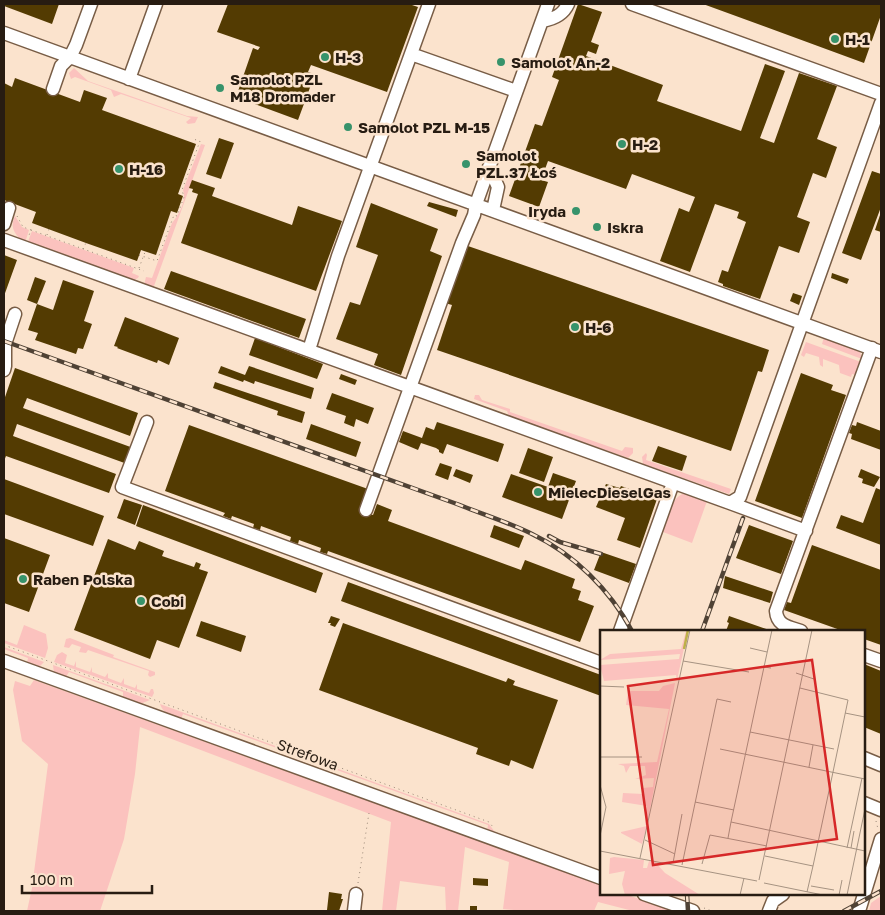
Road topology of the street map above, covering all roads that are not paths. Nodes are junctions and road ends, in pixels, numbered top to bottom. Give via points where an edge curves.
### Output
1 (91, 4) edge
2 (156, 4) edge
3 (429, 4) edge
4 (548, 4) edge
5 (568, 4) edge
6 (632, 4) edge
7 (542, 21) junction
8 (4, 33) edge
9 (411, 54) junction
10 (70, 57) junction
11 (129, 79) junction
12 (53, 89) dead end
13 (516, 91) junction
14 (881, 94) edge
15 (881, 103) edge
16 (370, 167) junction
17 (489, 167) junction
18 (476, 204) junction
19 (12, 210) road end
20 (493, 210) junction
21 (4, 224) edge
22 (4, 240) edge
23 (15, 314) dead end
24 (803, 324) junction
25 (309, 350) junction
26 (877, 350) edge
27 (4, 370) edge
28 (411, 387) junction
29 (147, 422) dead end
30 (673, 483) junction
31 (730, 503) junction
32 (366, 510) dead end
33 (806, 530) junction
34 (620, 630) edge
35 (798, 630) edge
36 (865, 655) edge
37 (4, 661) edge
38 (881, 661) edge
39 (600, 663) edge
40 (865, 758) edge
41 (881, 765) edge
42 (865, 803) edge
43 (881, 810) edge
44 (881, 839) edge
45 (875, 858) junction
46 (600, 878) edge
47 (865, 883) edge
48 (865, 891) edge
49 (356, 894) road end
50 (650, 895) edge
51 (782, 895) edge
52 (860, 895) edge
53 (864, 895) edge
54 (663, 897) edge
55 (354, 911) edge
56 (693, 911) edge
57 (769, 911) edge
58 (853, 911) edge
59 (859, 911) edge

1 - 10 street
2 - 11 street
3 - 9 street
4 - 7 street
5 - 7 street via 558,17
6 - 14 street
7 - 13 street
8 - 10 street
9 - 13 street
9 - 16 street
10 - 11 street
10 - 12 street via 61,66
11 - 16 street
13 - 17 street
15 - 24 street
16 - 18 street
16 - 25 street
17 - 18 street
17 - 20 street via 498,186
18 - 20 street
18 - 28 street
19 - 21 street
20 - 24 street
22 - 25 street
23 - 27 street via 4,344
24 - 26 street
24 - 31 street via 740,497
25 - 28 street
26 - 33 street
28 - 30 street
28 - 32 street
29 - 39 street via 122,487
30 - 31 street
30 - 34 street
31 - 33 street
33 - 35 street via 776,611 780,623
36 - 38 street
37 - 46 street, Strefowa
40 - 41 street
42 - 43 street
44 - 45 street
45 - 47 street
45 - 48 street
49 - 55 street
50 - 54 street
51 - 57 street via 773,901
52 - 58 street
53 - 59 street
54 - 56 street

